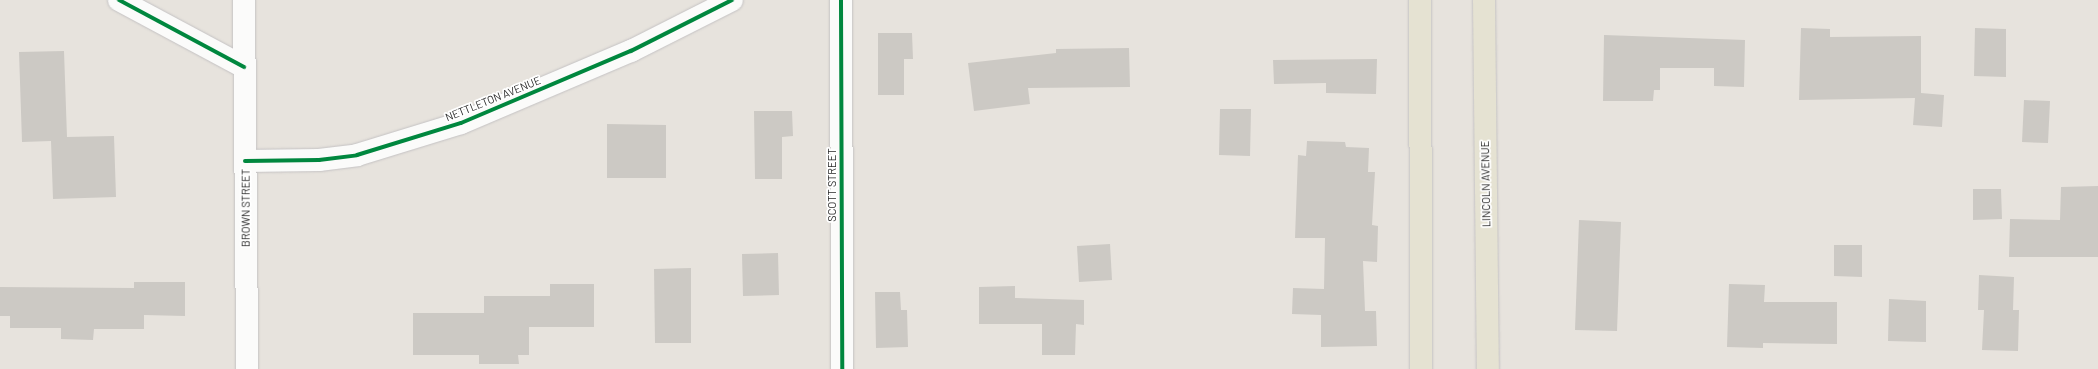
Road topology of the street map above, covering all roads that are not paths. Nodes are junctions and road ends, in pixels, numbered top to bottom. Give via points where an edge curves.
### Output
1 (119, 0) edge
2 (244, 0) edge
3 (732, 0) edge
4 (841, 0) edge
5 (1420, 0) edge
6 (1484, 0) edge
7 (244, 67) junction
8 (245, 161) junction
9 (247, 369) edge
10 (842, 369) edge
11 (1421, 369) edge
12 (1488, 369) edge

1 - 7 street
2 - 7 street, BROWN STREET
3 - 8 street, NETTLETON AVENUE via 631,51 461,123 357,155 319,160
4 - 10 street, SCOTT STREET
5 - 11 main road
6 - 12 main road, LINCOLN AVENUE
7 - 8 street, BROWN STREET
8 - 9 street, BROWN STREET

